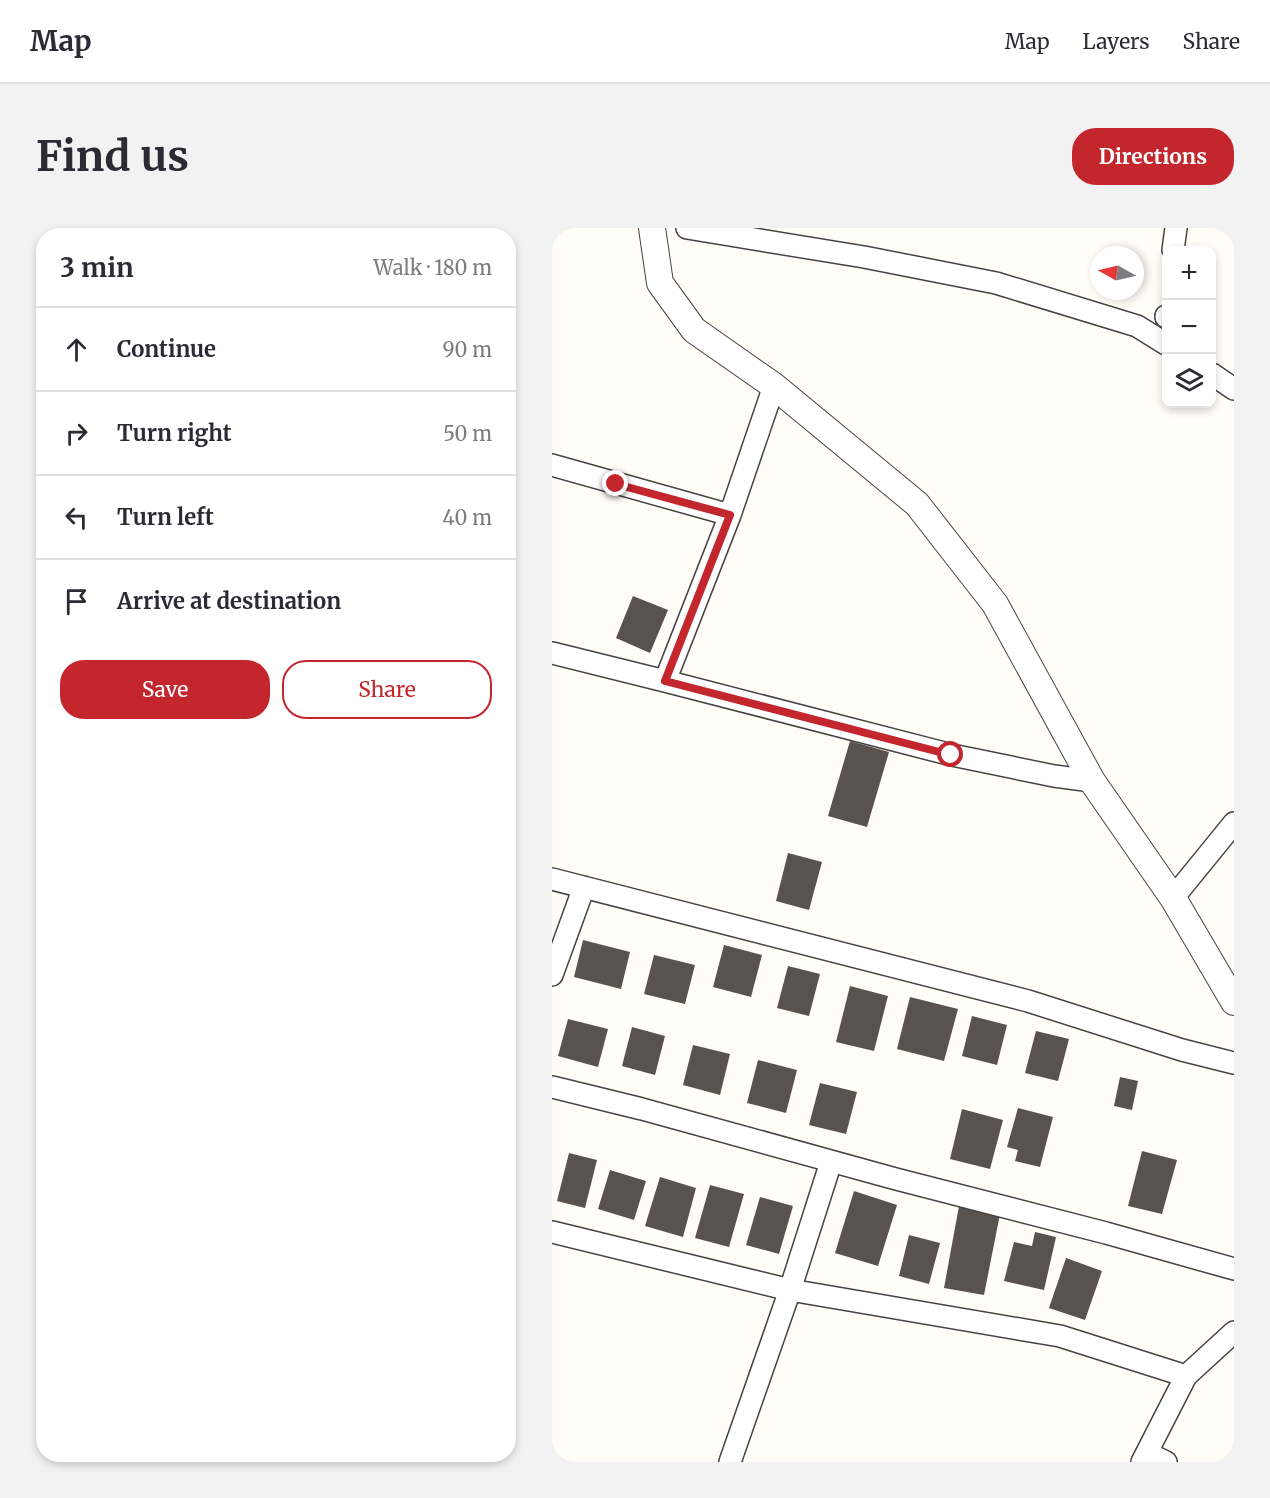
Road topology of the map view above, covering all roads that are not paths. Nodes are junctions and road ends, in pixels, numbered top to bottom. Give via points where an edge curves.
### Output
1 (652, 228) edge
2 (687, 228) edge
3 (1176, 228) edge
4 (1174, 246) edge
5 (1162, 341) edge
6 (1216, 377) edge
7 (774, 387) junction
8 (1234, 389) edge
9 (552, 465) edge
10 (730, 515) junction
11 (552, 653) edge
12 (665, 681) junction
13 (1092, 781) junction
14 (1234, 823) edge
15 (552, 879) edge
16 (584, 887) junction
17 (1173, 898) junction
18 (552, 975) edge
19 (1234, 1002) edge
20 (1234, 1063) edge
21 (552, 1087) edge
22 (831, 1162) junction
23 (552, 1232) edge
24 (1234, 1269) edge
25 (790, 1290) junction
26 (1234, 1332) edge
27 (1186, 1376) junction
28 (1152, 1459) edge
29 (730, 1462) edge

1 - 7 street via 660,284 694,330
2 - 5 street via 996,283 1137,326
3 - 4 street
6 - 8 street
7 - 10 street
7 - 13 street via 918,504 995,604
9 - 10 street
10 - 12 street
11 - 12 street
12 - 13 street via 951,755
13 - 17 street
14 - 17 street
15 - 16 street
16 - 18 street
16 - 20 street via 1028,1001
17 - 19 street
21 - 22 street
22 - 24 street
22 - 25 street
23 - 25 street
25 - 27 street via 1060,1336
25 - 29 street
26 - 27 street
27 - 28 street

